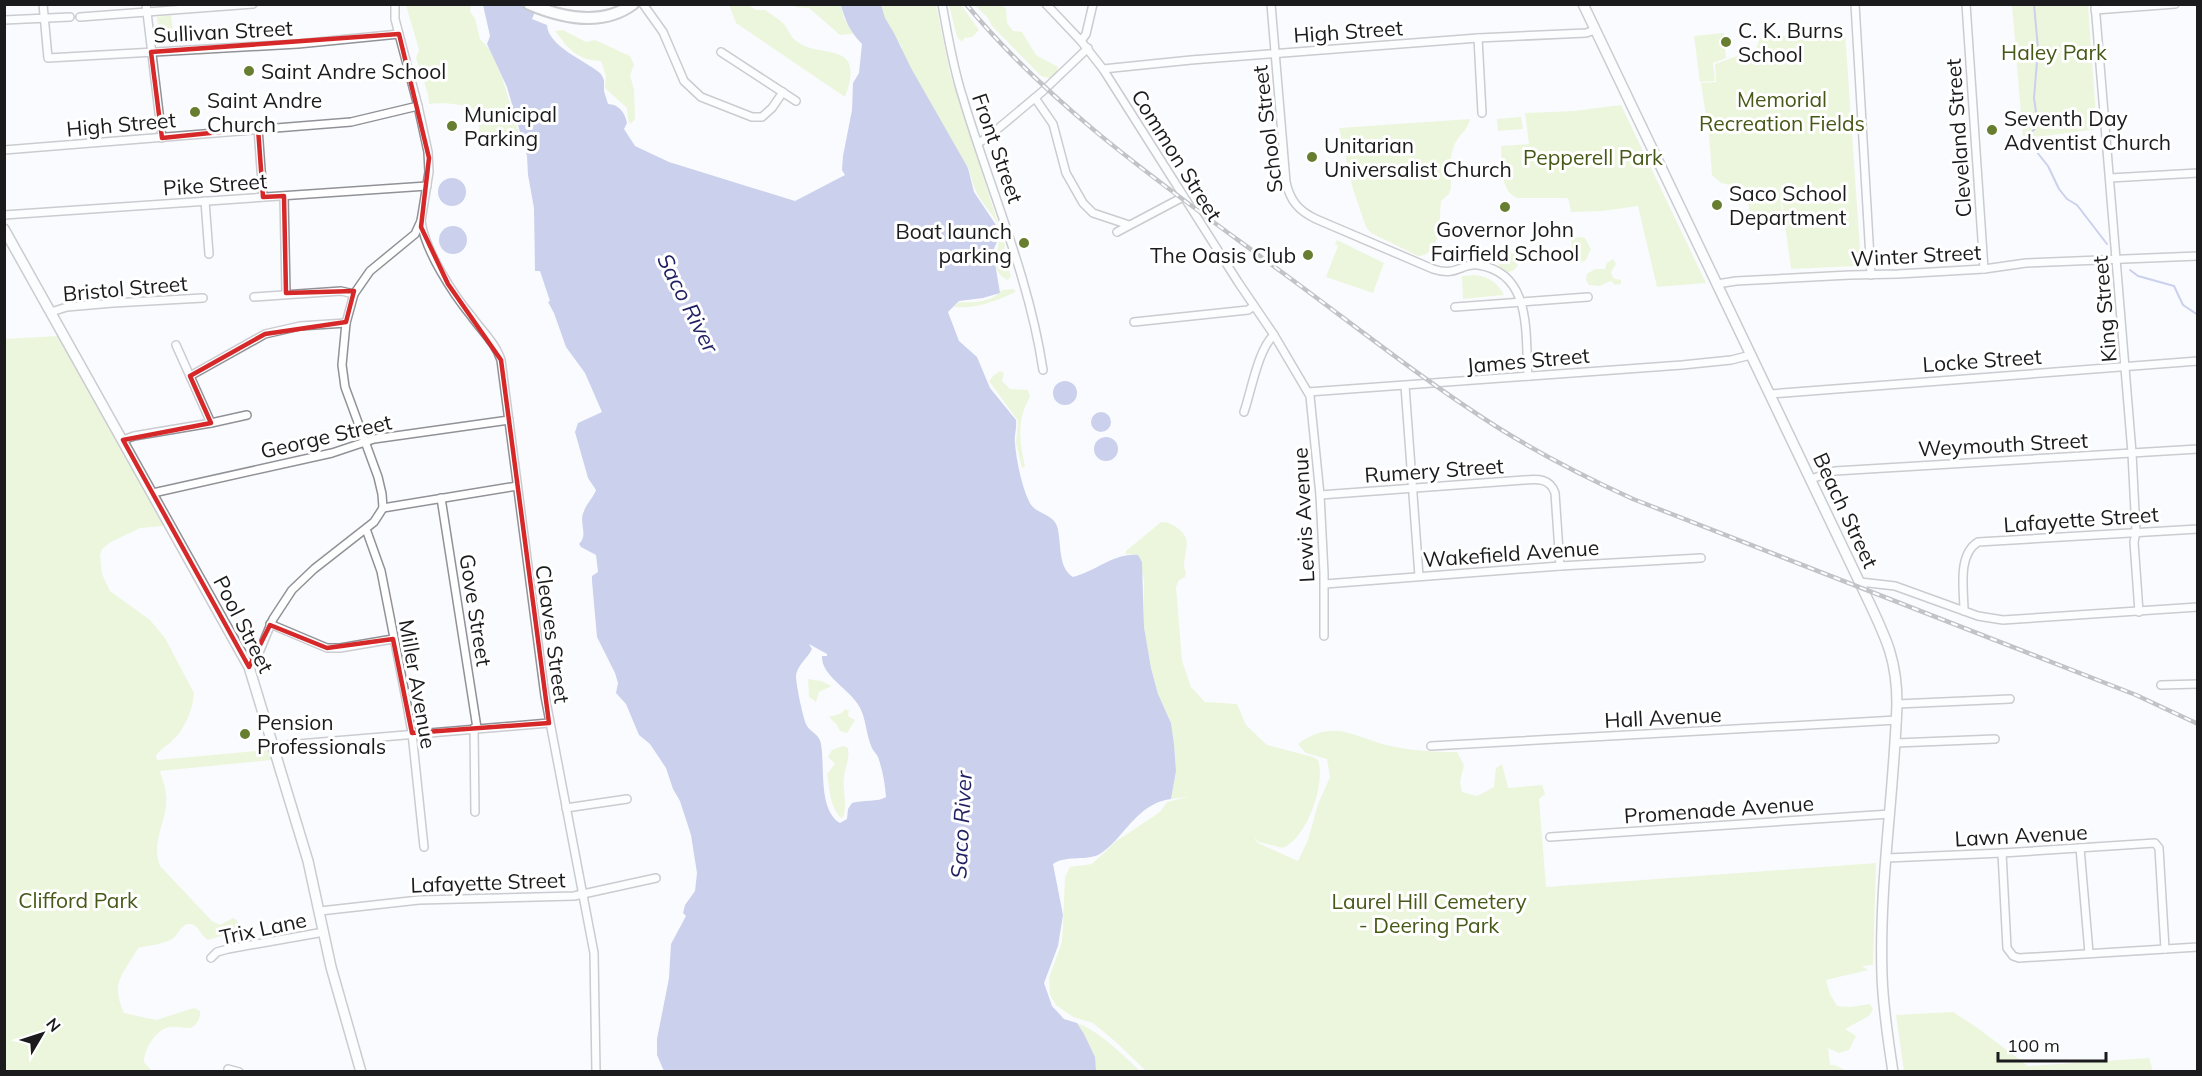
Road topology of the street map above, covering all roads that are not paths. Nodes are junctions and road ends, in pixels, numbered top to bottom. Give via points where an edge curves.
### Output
1 (43, 4) edge
2 (253, 4) edge
3 (395, 4) edge
4 (529, 4) edge
5 (633, 4) edge
6 (643, 4) edge
7 (942, 4) edge
8 (1046, 4) edge
9 (1093, 4) edge
10 (1271, 4) edge
11 (1583, 4) edge
12 (1855, 4) edge
13 (1966, 4) edge
14 (2175, 4) edge
15 (2095, 7) edge
16 (146, 8) edge
17 (69, 17) dead end
18 (80, 17) dead end
19 (44, 18) junction
20 (4, 20) edge
21 (1595, 30) junction
22 (399, 34) junction
23 (1478, 38) junction
24 (1081, 40) junction
25 (1088, 48) junction
26 (151, 52) junction
27 (721, 52) dead end
28 (1275, 54) junction
29 (1103, 69) junction
30 (783, 92) junction
31 (1035, 98) junction
32 (796, 101) dead end
33 (418, 106) junction
34 (1482, 113) dead end
35 (258, 128) junction
36 (162, 138) junction
37 (978, 143) junction
38 (4, 150) edge
39 (2198, 173) edge
40 (2110, 178) junction
41 (427, 186) junction
42 (284, 196) junction
43 (1184, 196) junction
44 (263, 197) junction
45 (205, 201) junction
46 (4, 215) edge
47 (421, 221) junction
48 (1129, 225) junction
49 (4, 229) edge
50 (1117, 232) dead end
51 (209, 254) dead end
52 (2198, 256) edge
53 (2117, 260) junction
54 (1984, 269) junction
55 (1871, 275) junction
56 (1717, 284) junction
57 (286, 293) junction
58 (354, 294) junction
59 (254, 297) dead end
60 (1588, 297) dead end
61 (203, 298) dead end
62 (1522, 302) junction
63 (1254, 306) junction
64 (1455, 307) dead end
65 (51, 312) junction
66 (1134, 322) dead end
67 (346, 323) junction
68 (1275, 335) junction
69 (176, 345) dead end
70 (1751, 355) junction
71 (2198, 361) edge
72 (2125, 366) junction
73 (1043, 370) dead end
74 (190, 376) junction
75 (1528, 376) junction
76 (1405, 387) junction
77 (1308, 392) junction
78 (1770, 394) junction
79 (1244, 412) dead end
80 (247, 415) dead end
81 (508, 420) junction
82 (212, 423) junction
83 (123, 440) junction
84 (366, 442) junction
85 (2198, 449) edge
86 (2132, 453) junction
87 (1811, 479) junction
88 (517, 486) junction
89 (1412, 487) junction
90 (153, 494) junction
91 (1320, 495) junction
92 (441, 498) junction
93 (382, 508) junction
94 (366, 529) junction
95 (2198, 529) edge
96 (2136, 532) junction
97 (1701, 558) dead end
98 (1560, 566) junction
99 (1419, 576) junction
100 (1860, 582) junction
101 (1324, 584) junction
102 (2198, 607) edge
103 (1964, 611) junction
104 (2139, 612) junction
105 (270, 624) junction
106 (1324, 636) dead end
107 (393, 639) junction
108 (249, 667) junction
109 (2198, 684) edge
110 (2161, 685) dead end
111 (2010, 699) dead end
112 (1898, 704) junction
113 (1897, 720) junction
114 (549, 723) junction
115 (476, 728) junction
116 (412, 733) junction
117 (1995, 739) dead end
118 (1896, 743) junction
119 (274, 746) junction
120 (1431, 746) dead end
121 (627, 799) dead end
122 (566, 808) junction
123 (475, 812) dead end
124 (1890, 814) junction
125 (1550, 837) dead end
126 (424, 848) dead end
127 (2080, 848) junction
128 (2002, 854) junction
129 (1887, 858) junction
130 (656, 878) dead end
131 (582, 893) junction
132 (320, 910) junction
133 (324, 932) junction
134 (2198, 947) edge
135 (2165, 949) junction
136 (2089, 953) junction
137 (212, 958) dead end
138 (228, 1069) dead end
139 (239, 1071) edge
140 (361, 1071) edge
141 (596, 1071) edge
142 (1893, 1071) edge

1 - 19 street
2 - 16 street
3 - 22 street
4 - 5 main road via 579,18 619,12
6 - 30 street via 663,32 684,81 701,97 752,117 762,117
7 - 37 street, Front Street via 957,80
8 - 24 street, Common Street
9 - 24 street
10 - 28 street, School Street
11 - 21 main road, Beach Street
12 - 55 street
13 - 54 street, Cleveland Street
14 - 15 street
15 - 40 street, King Street
16 - 18 street
16 - 26 street
17 - 19 street
19 - 20 street
19 - 26 street, Sullivan Street via 48,58
21 - 23 street, High Street
21 - 56 main road, Beach Street
22 - 26 street, Sullivan Street
22 - 33 street
23 - 28 street, High Street
23 - 34 street
24 - 25 street, Common Street
25 - 29 street, Common Street
25 - 31 street
26 - 36 street
27 - 30 street
28 - 29 street, High Street
28 - 62 street, School Street via 1286,182 1297,207 1316,219 1438,271 1476,265 1489,268 1511,281
29 - 43 street, Common Street
30 - 32 street
31 - 37 street
31 - 48 street via 1053,124 1066,173 1083,203 1093,213
33 - 35 street, High Street via 351,122
33 - 41 street via 429,158
35 - 36 street, High Street
35 - 44 street
36 - 38 street, High Street
37 - 73 street, Front Street via 1014,251
39 - 40 street
40 - 53 street, King Street
41 - 42 street, Pike Street
41 - 47 street
42 - 44 street, Pike Street
42 - 57 street
43 - 48 street
43 - 63 street, Common Street
44 - 45 street, Pike Street
45 - 46 street, Pike Street
45 - 51 street
47 - 58 street via 412,237 370,271
47 - 81 street, Cleaves Street via 448,284 499,354
48 - 50 street
49 - 65 main road, Pool Street
52 - 53 street, Winter Street
53 - 54 street, Winter Street via 2026,263
53 - 72 street, King Street
54 - 55 street, Winter Street
55 - 56 street, Winter Street
56 - 70 main road, Beach Street
57 - 58 street
57 - 59 street
58 - 67 street
60 - 62 street
61 - 65 street, Bristol Street via 67,307
62 - 64 street
62 - 75 street
63 - 66 street via 1248,310
63 - 68 street, Common Street
65 - 83 main road, Pool Street
67 - 74 street via 300,326 265,334
67 - 84 street via 344,382
68 - 77 street, Common Street
68 - 79 street via 1263,352
69 - 74 street
70 - 75 street, James Street via 1721,361
70 - 78 main road, Beach Street
71 - 72 street, Locke Street
72 - 78 street, Locke Street
72 - 86 street, King Street
74 - 82 street
75 - 76 street, James Street
76 - 77 street, James Street
76 - 89 street
77 - 91 street, Lewis Avenue
78 - 87 main road, Beach Street
80 - 82 street
81 - 84 street, George Street
81 - 88 street, Cleaves Street
82 - 83 street
83 - 90 main road, Pool Street
84 - 90 street, George Street
84 - 93 street via 382,495
85 - 86 street, Weymouth Street
86 - 87 street, Weymouth Street via 1835,471
86 - 96 street, King Street
87 - 100 main road, Beach Street
88 - 92 street
88 - 114 street, Cleaves Street
89 - 91 street, Rumery Street
89 - 98 street, Rumery Street via 1534,480 1550,483 1555,493
89 - 99 street
90 - 108 main road, Pool Street
91 - 101 street, Lewis Avenue
92 - 93 street
92 - 115 street, Gove Street
93 - 94 street
94 - 105 street via 307,575
94 - 107 street, Miller Avenue via 381,571
95 - 96 street, Lafayette Street
96 - 103 street, Lafayette Street via 1975,544 1964,567
96 - 104 street, King Street
97 - 98 street, Wakefield Avenue
98 - 99 street, Wakefield Avenue
99 - 101 street, Wakefield Avenue
100 - 103 street via 1889,584
100 - 112 main road, Beach Street via 1890,648
101 - 106 street, Lewis Avenue
102 - 104 street
103 - 104 street via 2003,620
105 - 107 street via 327,648
105 - 108 street via 256,660
107 - 116 street, Miller Avenue
108 - 119 main road, Pool Street
109 - 110 street
111 - 112 street
112 - 113 main road, Beach Street
113 - 118 main road, Beach Street
113 - 120 street, Hall Avenue
114 - 115 street
114 - 122 street, Cleaves Street
115 - 116 street
115 - 123 street, Gove Street
116 - 119 street
116 - 126 street, Miller Avenue
117 - 118 street
118 - 124 main road, Beach Street
119 - 132 main road, Pool Street
121 - 122 street
122 - 131 street, Cleaves Street
124 - 125 street, Promenade Avenue
124 - 129 main road, Beach Street
127 - 128 street, Lawn Avenue
127 - 135 street, Lawn Avenue via 2157,844
127 - 136 street
128 - 129 street, Lawn Avenue
128 - 136 street via 2007,948 2011,955 2019,958
129 - 142 main road, Beach Street via 1882,976
130 - 131 street, Lafayette Street
131 - 132 street, Lafayette Street via 419,900
131 - 141 street, Cleaves Street via 595,962
132 - 133 main road, Pool Street
133 - 137 street, Trix Lane via 228,949
133 - 140 main road, Pool Street via 335,985
134 - 135 street
135 - 136 street
138 - 139 street

